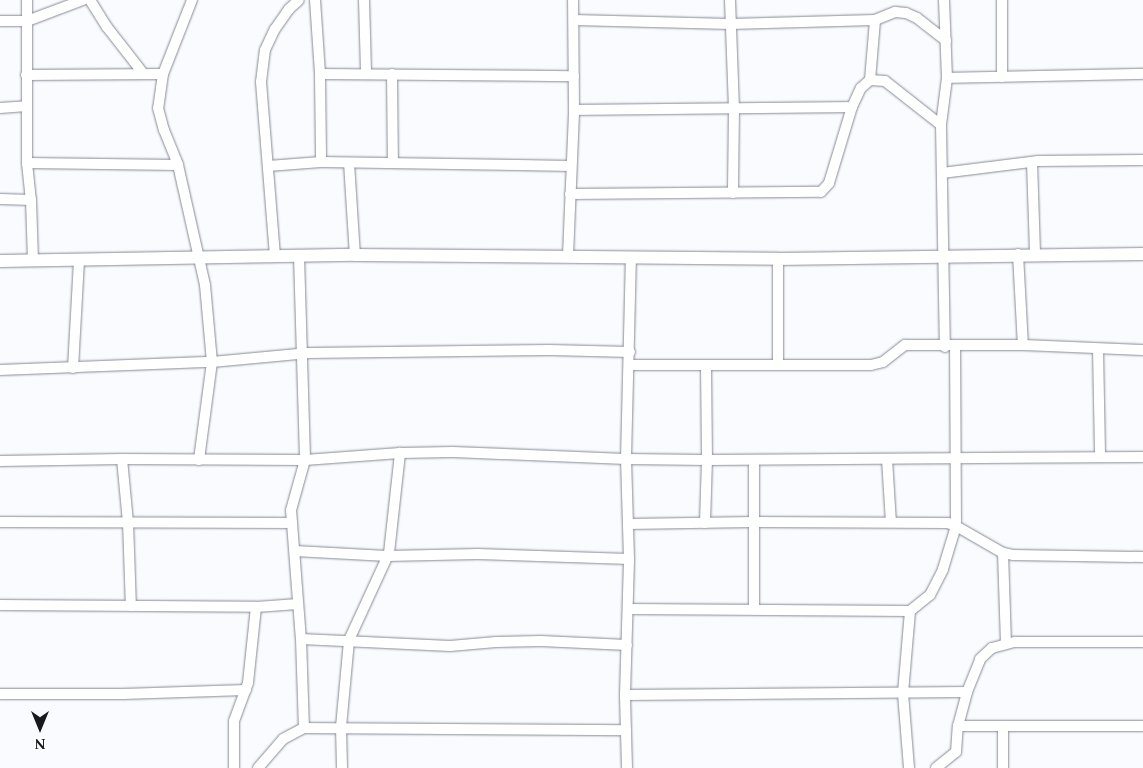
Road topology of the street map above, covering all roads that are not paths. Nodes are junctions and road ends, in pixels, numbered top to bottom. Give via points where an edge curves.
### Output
1 (27, 0) edge
2 (83, 0) edge
3 (90, 0) edge
4 (192, 0) edge
5 (300, 0) edge
6 (315, 0) edge
7 (364, 0) edge
8 (573, 0) edge
9 (730, 0) edge
10 (1002, 0) edge
11 (942, 2) edge
12 (0, 20) edge
13 (574, 20) junction
14 (875, 20) junction
15 (27, 21) junction
16 (730, 24) junction
17 (946, 42) junction
18 (143, 73) junction
19 (366, 73) junction
20 (163, 74) junction
21 (320, 74) junction
22 (392, 74) junction
23 (1143, 74) edge
24 (26, 75) junction
25 (574, 76) junction
26 (1002, 77) junction
27 (947, 78) junction
28 (870, 80) junction
29 (27, 106) junction
30 (852, 107) junction
31 (0, 108) edge
32 (734, 108) junction
33 (574, 110) junction
34 (941, 125) junction
35 (1143, 160) edge
36 (321, 162) junction
37 (1032, 162) junction
38 (27, 163) junction
39 (349, 163) junction
40 (393, 163) junction
41 (178, 165) junction
42 (268, 166) junction
43 (571, 166) junction
44 (942, 172) junction
45 (733, 193) junction
46 (570, 194) junction
47 (0, 199) edge
48 (31, 200) junction
49 (1018, 254) junction
50 (1035, 254) junction
51 (1143, 254) edge
52 (355, 255) junction
53 (275, 256) junction
54 (299, 256) junction
55 (568, 256) junction
56 (943, 256) junction
57 (198, 257) junction
58 (631, 257) junction
59 (778, 259) junction
60 (34, 260) junction
61 (79, 260) junction
62 (0, 261) edge
63 (1023, 345) junction
64 (950, 347) junction
65 (1098, 349) junction
66 (1143, 350) edge
67 (630, 352) junction
68 (301, 354) junction
69 (212, 362) junction
70 (778, 364) junction
71 (630, 365) junction
72 (706, 366) junction
73 (73, 368) junction
74 (0, 370) edge
75 (400, 453) junction
76 (1100, 457) junction
77 (1143, 457) edge
78 (956, 458) junction
79 (122, 459) junction
80 (887, 459) junction
81 (199, 460) junction
82 (305, 460) junction
83 (626, 460) junction
84 (707, 460) junction
85 (754, 460) junction
86 (0, 461) edge
87 (0, 522) edge
88 (128, 522) junction
89 (754, 522) junction
90 (891, 522) junction
91 (292, 523) junction
92 (705, 523) junction
93 (628, 524) junction
94 (956, 526) junction
95 (294, 551) junction
96 (1003, 553) junction
97 (387, 556) junction
98 (1143, 557) edge
99 (629, 559) junction
100 (298, 604) junction
101 (0, 605) edge
102 (130, 606) junction
103 (256, 607) junction
104 (629, 609) junction
105 (754, 609) junction
106 (910, 611) junction
107 (301, 639) junction
108 (350, 640) junction
109 (1143, 642) edge
110 (1006, 643) junction
111 (627, 645) junction
112 (246, 690) junction
113 (966, 692) junction
114 (903, 693) junction
115 (0, 694) edge
116 (625, 695) junction
117 (958, 726) junction
118 (1003, 726) junction
119 (1143, 726) edge
120 (341, 727) junction
121 (304, 728) junction
122 (626, 730) junction
123 (234, 768) edge
124 (258, 768) edge
125 (342, 768) edge
126 (627, 768) edge
127 (909, 768) edge
128 (936, 768) edge
129 (1003, 768) edge

1 - 15 street
2 - 15 street
3 - 18 street
4 - 20 street
5 - 42 street via 289,9 265,50 261,82
6 - 21 street
7 - 19 street
8 - 13 street
9 - 16 street
10 - 26 street
11 - 17 street
12 - 15 street
13 - 16 street
13 - 25 street
14 - 16 street
14 - 17 street via 895,12 906,13
14 - 28 street
15 - 24 street
16 - 32 street
17 - 27 street
18 - 20 street
18 - 24 street
19 - 21 street
19 - 22 street
20 - 41 street via 158,108
21 - 36 street
22 - 25 street
22 - 40 street
23 - 26 street
24 - 29 street
25 - 33 street
26 - 27 street
27 - 34 street
28 - 30 street via 860,88
28 - 34 street via 885,81
29 - 31 street
29 - 38 street
30 - 32 street
30 - 45 street via 825,190
32 - 33 street
32 - 45 street
33 - 43 street
34 - 44 street
35 - 37 street
36 - 39 street
36 - 42 street
37 - 44 street
37 - 50 street
38 - 41 street
38 - 48 street
39 - 40 street
39 - 52 street
40 - 43 street
41 - 57 street
42 - 53 street
43 - 46 street
44 - 56 street
45 - 46 street
46 - 55 street
47 - 48 street
48 - 60 street
49 - 50 street
49 - 56 street
49 - 63 street
50 - 51 street
52 - 54 street
52 - 55 street
53 - 54 street
53 - 57 street
54 - 68 street
55 - 58 street
56 - 59 street
56 - 64 street
57 - 61 street
57 - 69 street via 205,285
58 - 59 street
58 - 67 street
59 - 70 street
60 - 61 street
60 - 62 street
61 - 73 street
63 - 64 street
63 - 65 street
64 - 70 street via 906,345 883,362 871,365
64 - 78 street
65 - 66 street
65 - 76 street
67 - 68 street
67 - 71 street
68 - 69 street
68 - 82 street
69 - 73 street
69 - 81 street
70 - 72 street
71 - 72 street
71 - 83 street
72 - 84 street
73 - 74 street
75 - 82 street
75 - 83 street via 453,452
75 - 97 street
76 - 77 street
76 - 78 street
78 - 80 street
78 - 94 street
79 - 81 street
79 - 86 street
79 - 88 street
80 - 85 street
80 - 90 street
81 - 82 street
82 - 91 street via 292,503
83 - 84 street
83 - 93 street
84 - 85 street
84 - 92 street
85 - 89 street
87 - 88 street
88 - 91 street
88 - 102 street
89 - 90 street
89 - 92 street
89 - 105 street
90 - 94 street via 948,523
91 - 95 street
92 - 93 street
93 - 99 street
94 - 96 street
94 - 106 street via 943,569 930,595
95 - 97 street
95 - 100 street
96 - 98 street
96 - 110 street
97 - 99 street via 478,554
97 - 108 street
99 - 104 street
100 - 103 street
100 - 107 street
101 - 102 street
102 - 103 street
103 - 112 street
104 - 105 street
104 - 111 street
105 - 106 street
106 - 114 street
107 - 108 street
107 - 121 street
108 - 111 street via 450,646 532,642
108 - 120 street
109 - 110 street
110 - 113 street via 992,648 980,659
111 - 116 street
112 - 115 street
112 - 123 street via 234,721
113 - 114 street
113 - 117 street
114 - 116 street
114 - 127 street
116 - 122 street
117 - 118 street
117 - 128 street via 956,752
118 - 119 street
118 - 129 street
120 - 121 street
120 - 122 street
120 - 125 street
121 - 124 street via 283,738
122 - 126 street

